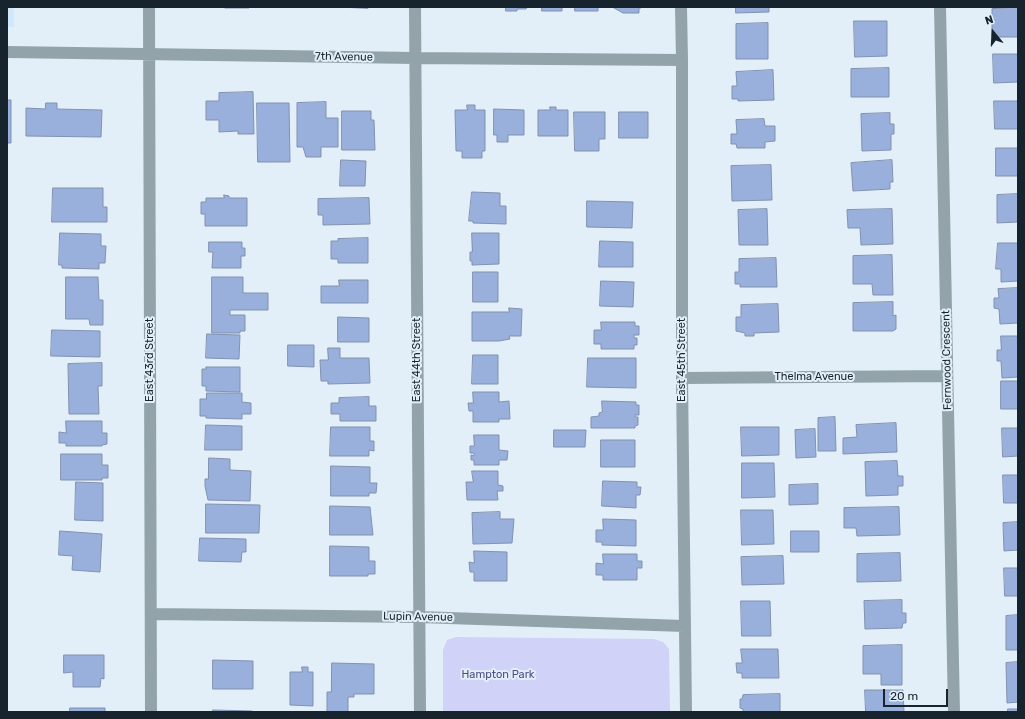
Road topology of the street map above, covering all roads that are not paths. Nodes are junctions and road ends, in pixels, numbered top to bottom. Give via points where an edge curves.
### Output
1 (149, 7) edge
2 (415, 7) edge
3 (681, 7) edge
4 (940, 7) edge
5 (7, 52) edge
6 (149, 54) junction
7 (415, 58) junction
8 (682, 60) junction
9 (947, 376) junction
10 (682, 378) junction
11 (151, 614) junction
12 (419, 617) junction
13 (684, 626) junction
14 (151, 712) edge
15 (420, 712) edge
16 (686, 712) edge
17 (954, 712) edge

1 - 6 street, East 43rd Street
2 - 7 street, East 44th Street
3 - 8 street, East 45th Street
4 - 9 street, Fernwood Crescent
5 - 6 street, 7th Avenue
6 - 7 street, 7th Avenue
6 - 11 street, East 43rd Street
7 - 8 street, 7th Avenue
7 - 12 street, East 44th Street
8 - 10 street, East 45th Street
9 - 10 street, Thelma Avenue
9 - 17 street, Fernwood Crescent
10 - 13 street, East 45th Street
11 - 12 street, Lupin Avenue
11 - 14 street, East 43rd Street
12 - 13 street, Lupin Avenue
12 - 15 street, East 44th Street
13 - 16 street, East 45th Street

